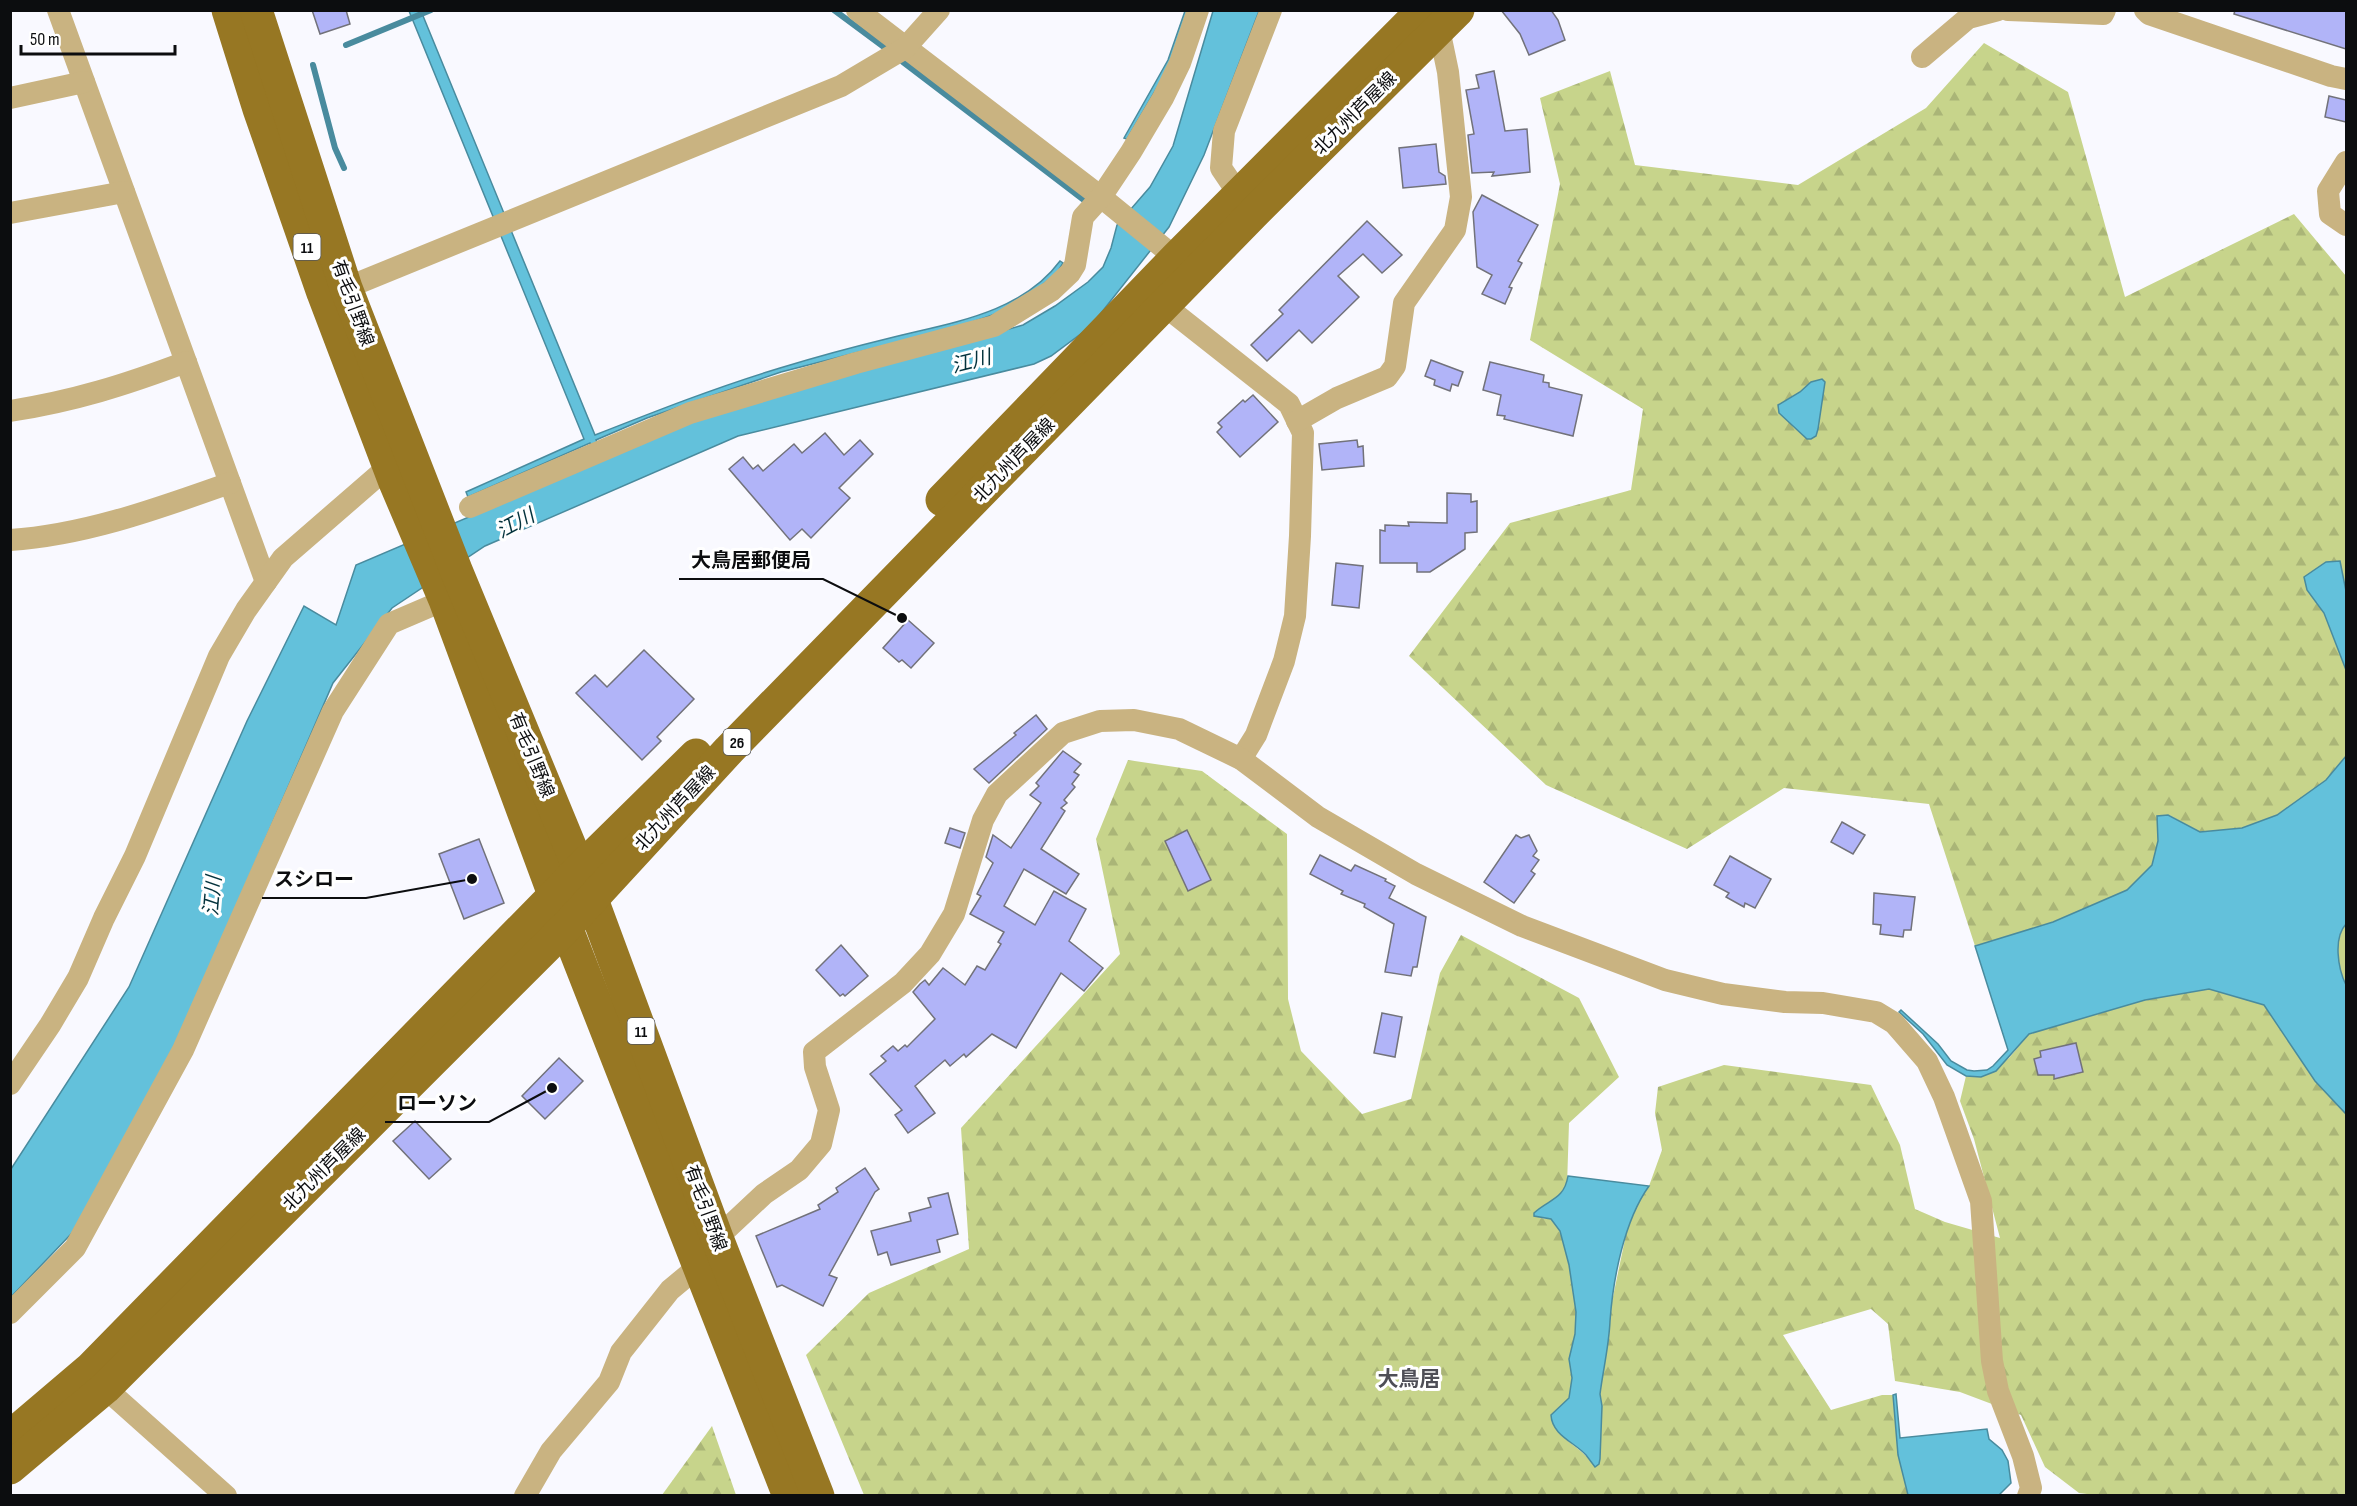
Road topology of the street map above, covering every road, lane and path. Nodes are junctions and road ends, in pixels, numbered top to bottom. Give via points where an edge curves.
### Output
1 (58, 10) edge
2 (228, 10) edge
3 (256, 10) edge
4 (858, 10) edge
5 (939, 10) edge
6 (1198, 10) edge
7 (1271, 10) edge
8 (1998, 10) edge
9 (2008, 10) edge
10 (2105, 10) edge
11 (2145, 10) edge
12 (1440, 17) edge
13 (905, 48) junction
14 (1922, 57) dead end
15 (2346, 79) edge
16 (84, 82) junction
17 (10, 98) edge
18 (2346, 162) edge
19 (124, 192) junction
20 (1101, 197) junction
21 (1246, 205) junction
22 (10, 213) edge
23 (2346, 225) edge
24 (1166, 250) junction
25 (346, 288) junction
26 (1165, 306) junction
27 (186, 362) junction
28 (10, 411) edge
29 (1297, 421) junction
30 (402, 466) junction
31 (230, 483) junction
32 (470, 507) dead end
33 (10, 540) edge
34 (266, 582) junction
35 (446, 584) junction
36 (1241, 759) junction
37 (585, 884) junction
38 (555, 894) junction
39 (566, 927) junction
40 (10, 1084) edge
41 (717, 1238) junction
42 (700, 1265) junction
43 (10, 1313) edge
44 (105, 1388) junction
45 (10, 1437) edge
46 (10, 1468) edge
47 (226, 1496) edge
48 (525, 1496) edge
49 (789, 1496) edge
50 (818, 1496) edge
51 (2028, 1496) edge

1 - 16 street
2 - 30 main road, 有毛引野線 / 11 via 323,293
3 - 25 main road, 有毛引野線 / 11
4 - 13 street
5 - 13 street
6 - 20 street via 1163,98
7 - 21 street via 1224,131 1221,168
8 - 14 street via 1968,18
9 - 10 street via 2103,14
11 - 15 street
12 - 21 main road, 北九州芦屋線 / 26
12 - 29 street via 1461,197 1455,230 1404,303 1395,366 1387,377 1337,398
13 - 20 street
13 - 25 street via 841,86
16 - 17 street
16 - 19 street
18 - 23 street via 2328,191 2330,214
19 - 22 street
19 - 27 street
20 - 24 street
20 - 32 street via 1083,217 1075,265 1070,273 1052,291 994,326 690,414
21 - 24 main road, 北九州芦屋線 / 26
21 - 26 main road, 北九州芦屋線 / 26
24 - 37 main road, 北九州芦屋線 / 26 via 714,736
25 - 30 main road, 有毛引野線 / 11
26 - 29 street via 1289,404
26 - 37 main road, 北九州芦屋線 / 26 via 729,750
27 - 28 street via 115,388
27 - 31 street
29 - 36 street via 1303,434 1295,616 1284,661 1256,735
30 - 34 street via 283,558
30 - 35 main road, 有毛引野線 / 11
31 - 33 street via 148,512 82,529
31 - 34 street
34 - 40 street via 219,656 135,856 78,978
35 - 37 main road, 有毛引野線 / 11
35 - 38 main road, 有毛引野線 / 11
35 - 43 street via 389,624 333,711 183,1050 75,1248
36 - 41 street via 1179,729 1134,720 1100,721 1063,733 997,794 983,820 954,914 930,954 903,983 814,1052 829,1110 821,1144 799,1170 764,1194
36 - 51 street via 1318,818 1416,874 1522,926 1665,980 1723,993 1876,1012 1894,1023 1927,1061 1944,1096 1981,1201 1992,1361 1998,1391 2023,1456 2031,1488
37 - 38 main road, 北九州芦屋線 / 26
37 - 39 main road, 北九州芦屋線 / 26
37 - 41 main road, 有毛引野線 / 11
38 - 39 main road, 有毛引野線 / 11
38 - 45 main road, 北九州芦屋線 / 26 via 91,1368
39 - 42 main road, 有毛引野線 / 11
39 - 44 main road, 北九州芦屋線 / 26
41 - 42 street
41 - 50 main road, 有毛引野線 / 11
42 - 48 street via 670,1290 621,1352 609,1382 551,1452
42 - 49 main road, 有毛引野線 / 11
44 - 46 main road, 北九州芦屋線 / 26
44 - 47 street

